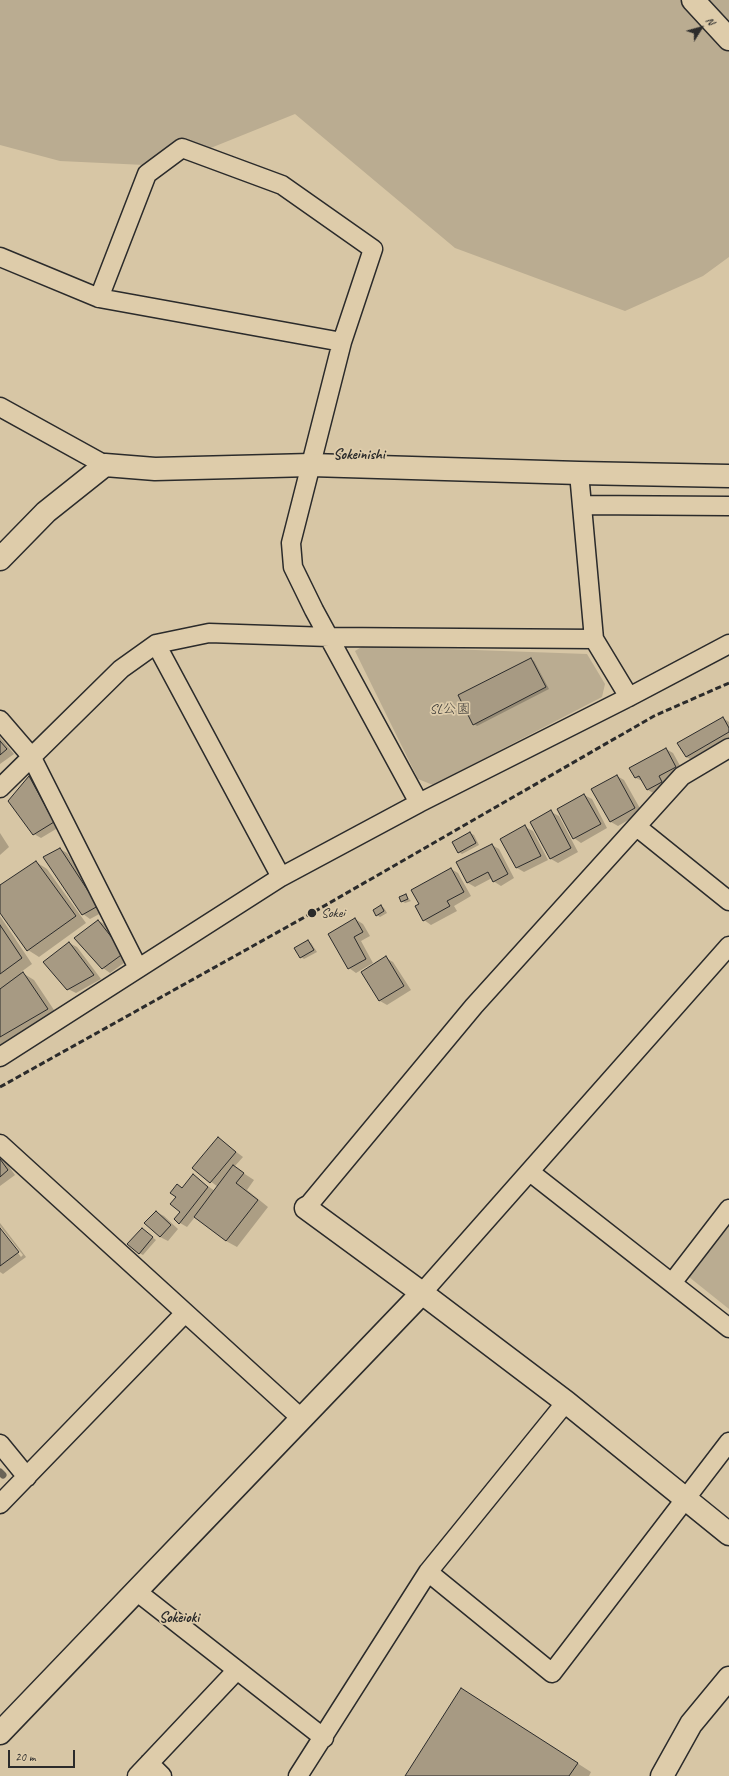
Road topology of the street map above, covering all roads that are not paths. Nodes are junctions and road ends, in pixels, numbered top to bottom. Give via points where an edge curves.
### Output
1 (693, 0) edge
2 (729, 39) edge
3 (0, 257) edge
4 (99, 298) junction
5 (342, 342) junction
6 (0, 407) edge
7 (105, 465) junction
8 (311, 465) junction
9 (579, 473) junction
10 (729, 476) edge
11 (582, 505) junction
12 (729, 506) edge
13 (0, 559) edge
14 (329, 637) junction
15 (594, 639) junction
16 (156, 644) junction
17 (729, 644) edge
18 (629, 697) junction
19 (0, 720) edge
20 (729, 748) edge
21 (32, 756) junction
22 (0, 788) edge
23 (419, 803) junction
24 (637, 827) junction
25 (281, 877) junction
26 (729, 901) edge
27 (729, 946) edge
28 (138, 968) junction
29 (0, 1057) edge
30 (0, 1144) edge
31 (530, 1172) junction
32 (306, 1208) joint
33 (729, 1209) edge
34 (672, 1284) junction
35 (422, 1293) junction
36 (185, 1313) junction
37 (729, 1328) edge
38 (566, 1402) junction
39 (302, 1419) junction
40 (729, 1442) edge
41 (0, 1444) edge
42 (26, 1476) junction
43 (685, 1498) junction
44 (0, 1504) edge
45 (729, 1534) edge
46 (428, 1572) junction
47 (136, 1592) junction
48 (237, 1670) junction
49 (729, 1678) edge
50 (0, 1733) edge
51 (324, 1738) junction
52 (143, 1770) edge
53 (162, 1776) edge
54 (298, 1776) edge
55 (662, 1776) edge

1 - 2 main road
3 - 4 street
4 - 5 street
4 - 5 street via 147,174 182,148 282,185 373,249
5 - 8 street
6 - 7 street
7 - 8 main road via 155,469
7 - 13 main road via 46,512
8 - 9 main road
8 - 14 street via 291,543 293,567
9 - 10 main road
9 - 11 street
11 - 12 street
11 - 15 street
14 - 15 street
14 - 16 street via 209,633
14 - 23 street
15 - 18 street
16 - 21 street via 121,669
16 - 25 street
17 - 18 street
18 - 23 street
19 - 21 street
20 - 24 street via 682,776
21 - 22 street
21 - 28 street
23 - 25 street
24 - 26 street
24 - 32 street via 474,1006
25 - 28 street
27 - 31 street
28 - 29 street
30 - 36 street
31 - 34 street
31 - 35 street
32 - 35 main road
33 - 34 street
34 - 37 street
35 - 38 main road
35 - 39 main road
36 - 39 street
36 - 42 street
38 - 43 main road
38 - 46 street
39 - 47 main road
40 - 43 street
41 - 42 street
42 - 44 street
43 - 45 main road
43 - 46 street via 552,1673
46 - 51 street
47 - 48 street
47 - 50 main road
48 - 51 street
48 - 52 street
49 - 55 main road via 691,1724
51 - 54 street
52 - 53 street

